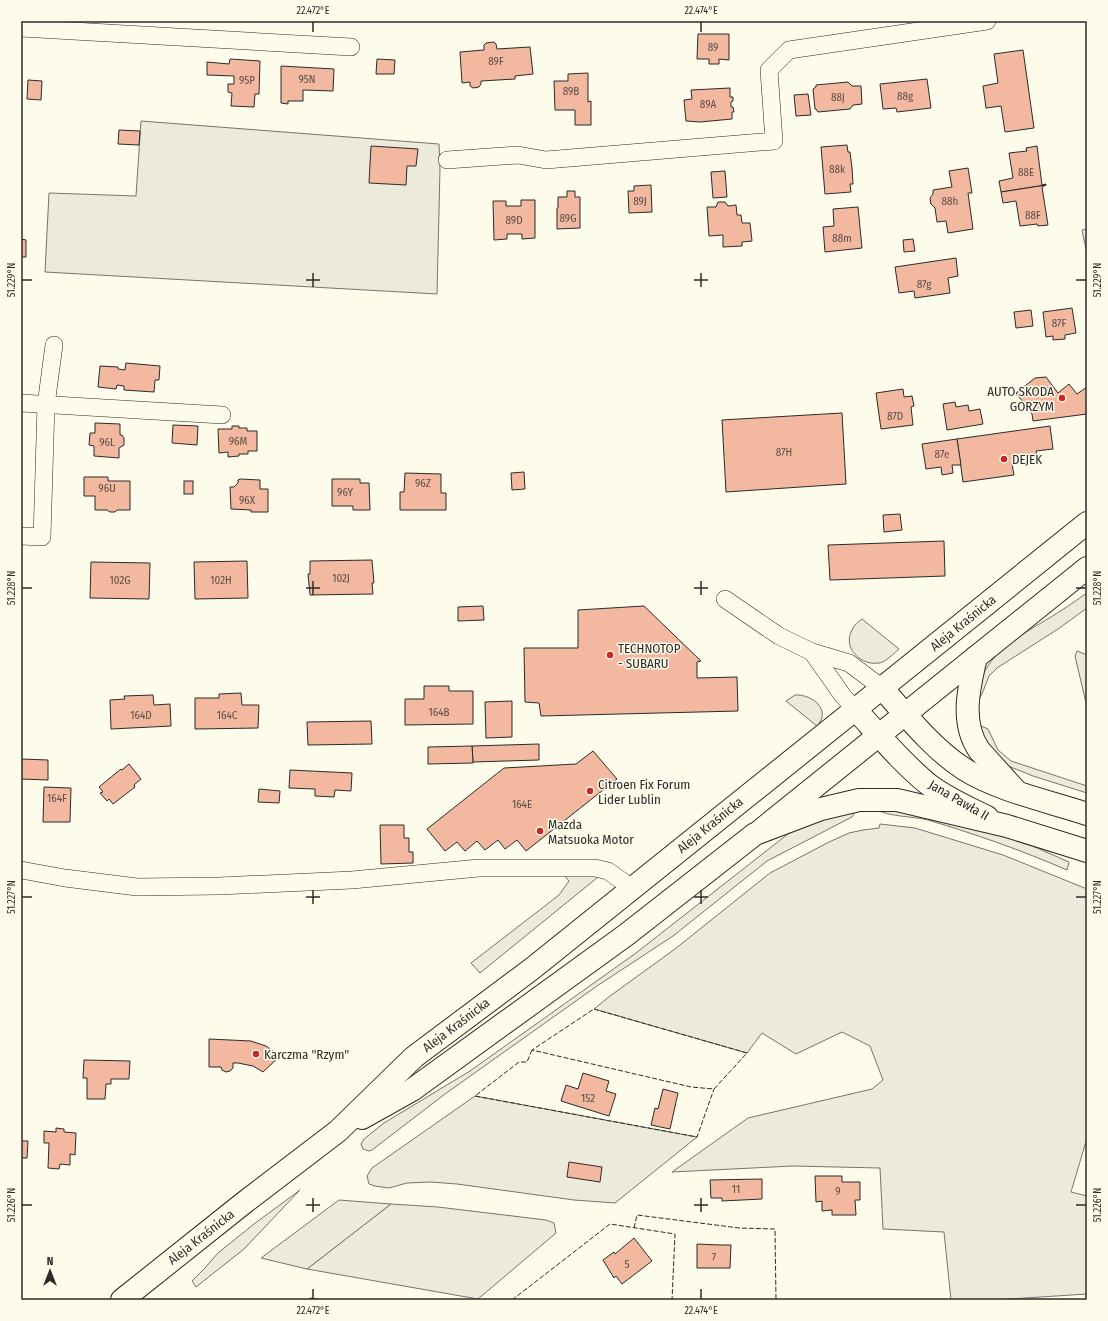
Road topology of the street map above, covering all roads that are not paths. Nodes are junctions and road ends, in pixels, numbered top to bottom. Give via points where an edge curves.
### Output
1 (987, 21) edge
2 (21, 28) edge
3 (351, 47) dead end
4 (447, 160) dead end
5 (54, 345) dead end
6 (21, 403) edge
7 (46, 405) junction
8 (222, 415) dead end
9 (1087, 523) edge
10 (21, 536) edge
11 (1087, 568) edge
12 (726, 599) dead end
13 (812, 652) junction
14 (976, 657) junction
15 (882, 688) junction
16 (855, 709) junction
17 (905, 714) junction
18 (878, 735) junction
19 (1017, 792) junction
20 (1087, 814) edge
21 (1007, 826) junction
22 (755, 834) junction
23 (1087, 851) edge
24 (21, 870) edge
25 (632, 888) junction
26 (338, 1131) junction
27 (122, 1300) edge

1 - 4 street via 789,50 769,70 774,141 546,160 518,155
2 - 3 street
5 - 7 street
6 - 7 street
7 - 8 street
7 - 10 street via 42,537
9 - 15 main road, Aleja Kraśnicka
11 - 14 main road, Aleja Kraśnicka
12 - 13 street via 779,636
13 - 15 street via 850,663
13 - 16 street
14 - 17 main road, Aleja Kraśnicka
14 - 19 main road via 968,696 971,733 979,750
15 - 16 main road, Aleja Kraśnicka
15 - 17 main road
16 - 18 main road, Jana Pawła II
16 - 25 main road, Aleja Kraśnicka
17 - 18 main road, Aleja Kraśnicka
17 - 19 main road via 934,744 964,769
18 - 21 main road, Jana Pawła II via 928,783 964,806
18 - 22 main road, Aleja Kraśnicka
19 - 20 main road
21 - 22 main road via 897,800 871,799 821,809
21 - 23 main road, Jana Pawła II
22 - 26 main road, Aleja Kraśnicka via 626,935 412,1090
24 - 25 street via 137,887 352,880 479,868 595,868 608,871
25 - 26 main road, Aleja Kraśnicka via 533,968 414,1057
26 - 27 main road, Aleja Kraśnicka

